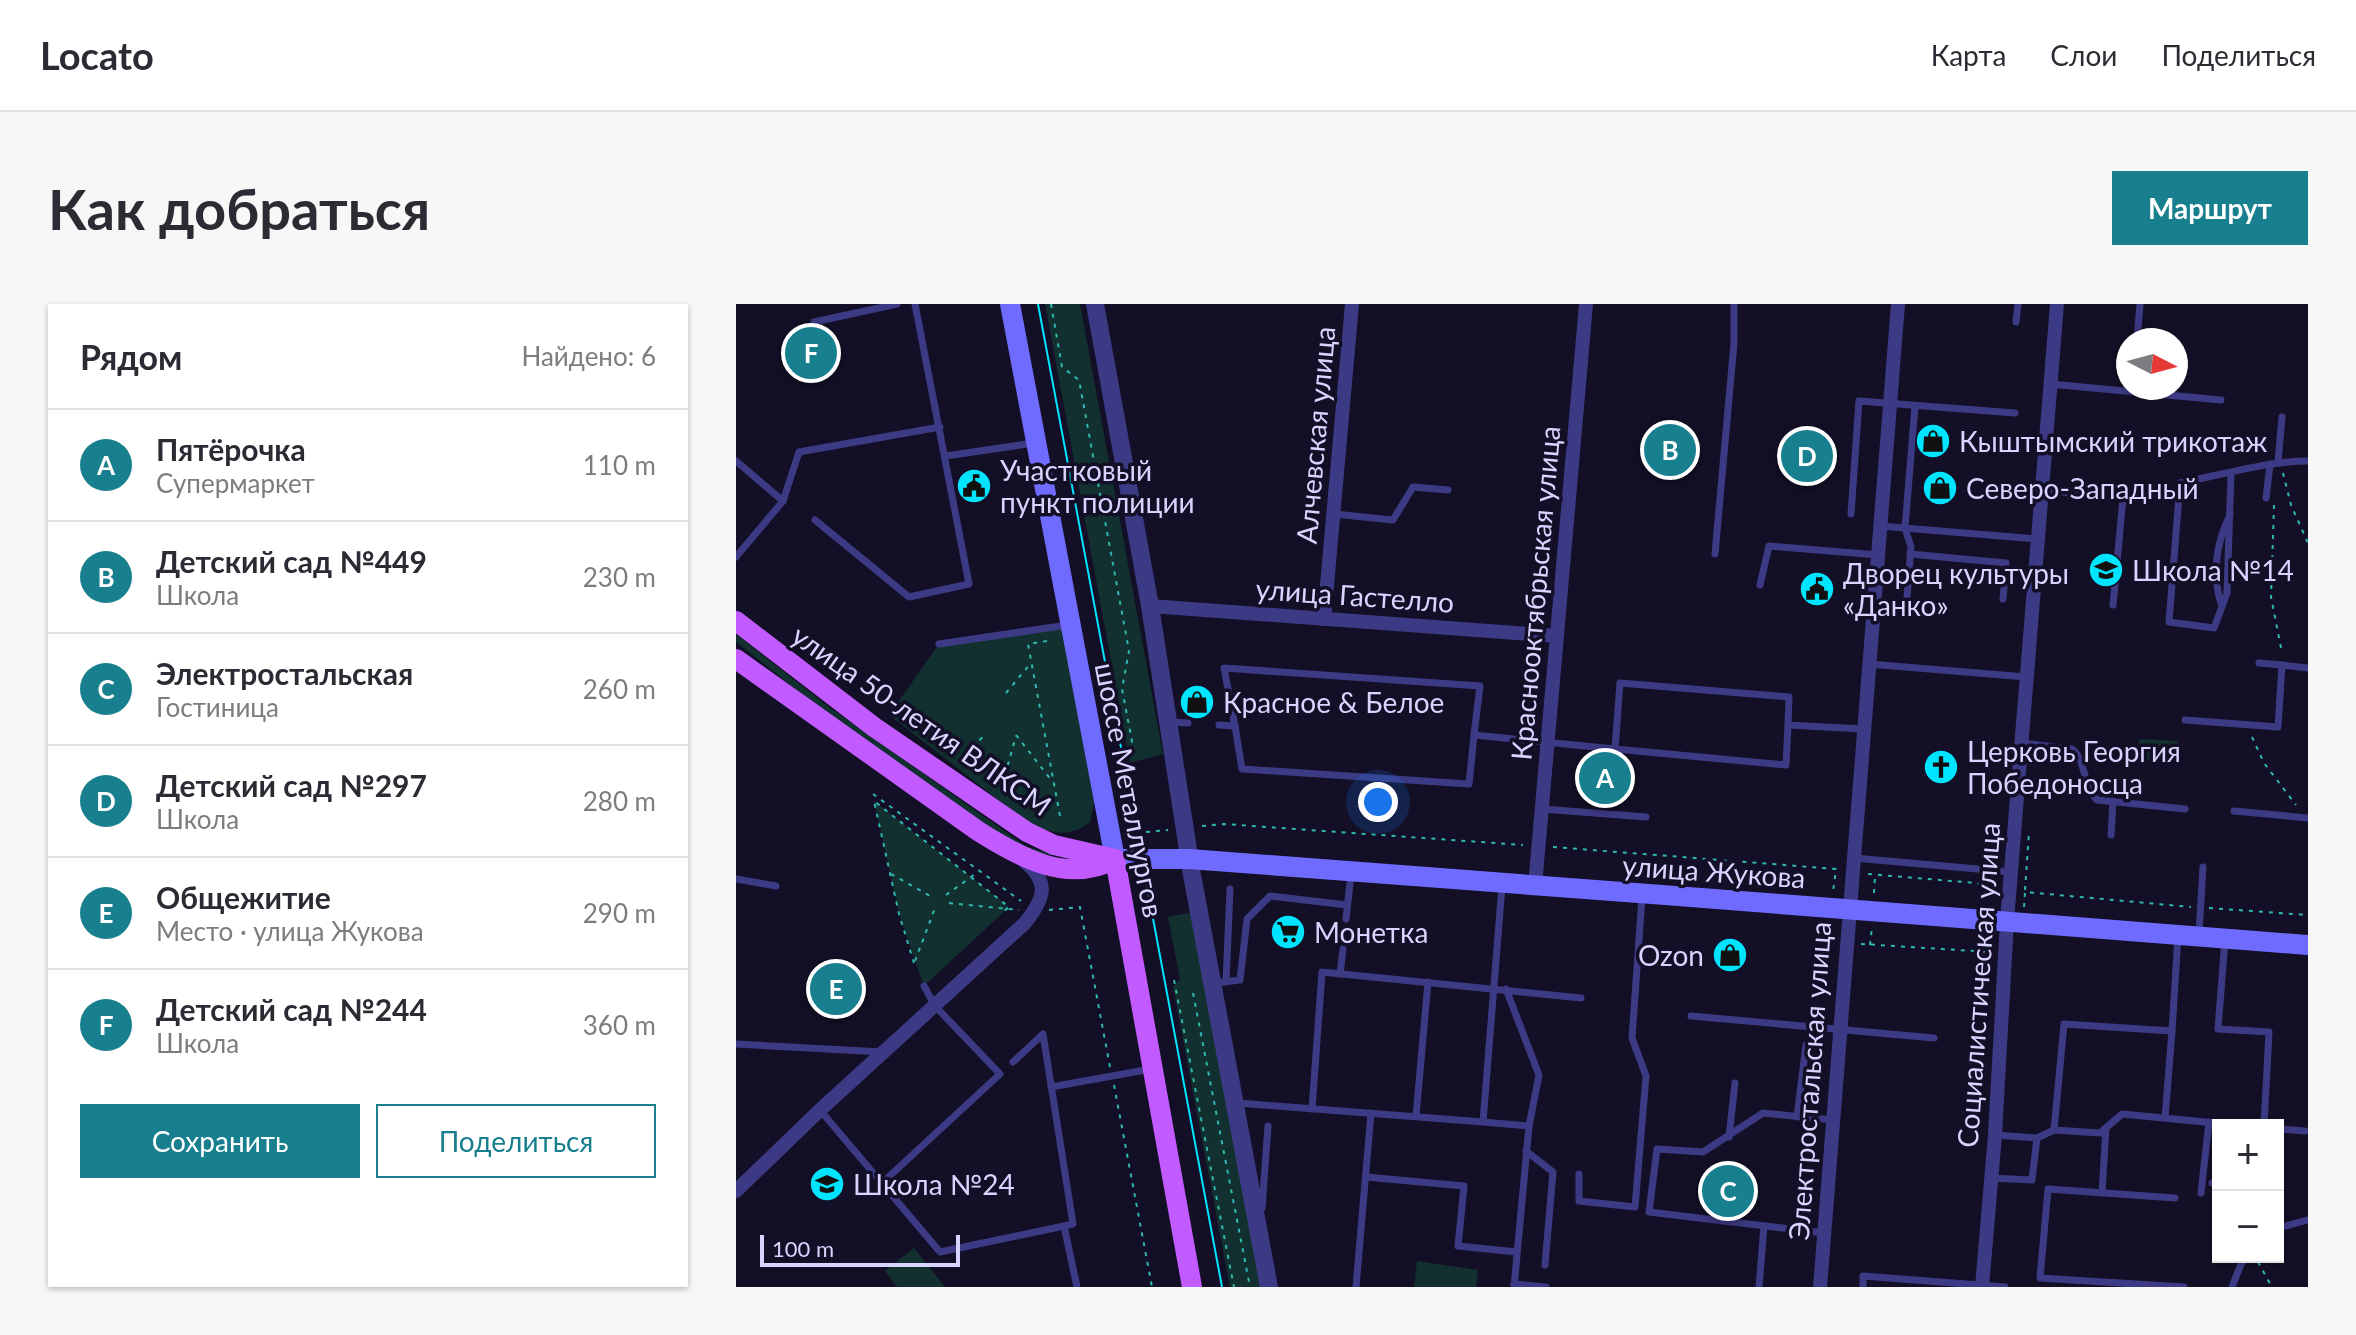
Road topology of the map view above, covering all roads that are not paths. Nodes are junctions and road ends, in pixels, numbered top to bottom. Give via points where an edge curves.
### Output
1 (897, 304) edge
2 (915, 304) edge
3 (1010, 304) edge
4 (1095, 304) edge
5 (1352, 304) edge
6 (1586, 304) edge
7 (1734, 304) edge
8 (1898, 304) edge
9 (2018, 304) edge
10 (2057, 304) edge
11 (2140, 304) edge
12 (814, 322) dead end
13 (2016, 322) dead end
14 (2138, 328) edge
15 (2050, 384) junction
16 (2116, 389) edge
17 (2188, 396) edge
18 (2221, 400) dead end
19 (1890, 403) junction
20 (1915, 406) junction
21 (2015, 413) dead end
22 (2282, 417) dead end
23 (940, 427) junction
24 (1036, 443) junction
25 (946, 456) junction
26 (736, 461) edge
27 (2308, 461) edge
28 (2276, 462) junction
29 (2231, 473) junction
30 (1448, 490) dead end
31 (2042, 490) junction
32 (2266, 498) road end
33 (783, 501) junction
34 (1334, 514) junction
35 (1851, 514) dead end
36 (815, 520) dead end
37 (1880, 526) junction
38 (1905, 528) junction
39 (2038, 539) junction
40 (1715, 554) dead end
41 (1910, 554) junction
42 (1878, 555) junction
43 (736, 557) edge
44 (1760, 585) dead end
45 (1907, 597) dead end
46 (2003, 599) dead end
47 (2113, 605) dead end
48 (1150, 606) junction
49 (1324, 619) junction
50 (736, 621) edge
51 (1071, 624) junction
52 (1557, 636) junction
53 (939, 644) dead end
54 (736, 659) edge
55 (2259, 663) dead end
56 (1869, 664) junction
57 (2282, 665) junction
58 (2308, 668) edge
59 (2027, 677) junction
60 (2185, 720) dead end
61 (1168, 721) junction
62 (1188, 723) dead end
63 (1219, 725) dead end
64 (1788, 725) junction
65 (1235, 726) junction
66 (1863, 729) junction
67 (1474, 735) junction
68 (1548, 742) junction
69 (2022, 743) junction
70 (1615, 749) junction
71 (2113, 801) junction
72 (1542, 809) junction
73 (2185, 809) dead end
74 (2234, 811) dead end
75 (1646, 817) dead end
76 (2308, 818) edge
77 (2111, 835) dead end
78 (1018, 856) junction
79 (1852, 858) junction
80 (1115, 859) junction
81 (1189, 859) junction
82 (2203, 867) dead end
83 (1351, 872) junction
84 (2011, 872) junction
85 (736, 879) edge
86 (1503, 884) junction
87 (776, 886) dead end
88 (1535, 886) junction
89 (1230, 889) dead end
90 (1643, 895) junction
91 (1347, 905) junction
92 (1840, 907) junction
93 (1346, 919) dead end
94 (2015, 922) junction
95 (2178, 934) junction
96 (2199, 936) junction
97 (2225, 938) junction
98 (2308, 945) edge
99 (1343, 949) dead end
100 (1340, 974) junction
101 (1219, 982) junction
102 (1428, 982) junction
103 (924, 986) dead end
104 (1494, 988) junction
105 (1506, 989) junction
106 (1581, 998) dead end
107 (935, 1006) junction
108 (1691, 1016) dead end
109 (1838, 1029) junction
110 (2172, 1031) junction
111 (1934, 1038) dead end
112 (736, 1044) edge
113 (1806, 1045) dead end
114 (882, 1052) junction
115 (1013, 1062) dead end
116 (1153, 1068) junction
117 (1735, 1083) dead end
118 (1051, 1087) junction
119 (1235, 1103) junction
120 (1312, 1109) junction
121 (820, 1110) junction
122 (1371, 1113) junction
123 (1416, 1116) junction
124 (1797, 1117) junction
125 (2165, 1118) junction
126 (2264, 1119) edge
127 (1833, 1120) junction
128 (1483, 1122) junction
129 (2209, 1122) junction
130 (2212, 1122) edge
131 (1268, 1126) dead end
132 (1529, 1126) junction
133 (2106, 1128) junction
134 (2284, 1129) edge
135 (2054, 1130) junction
136 (2305, 1131) dead end
137 (1995, 1135) junction
138 (1729, 1137) junction
139 (2037, 1138) junction
140 (1526, 1151) junction
141 (1579, 1174) dead end
142 (1366, 1177) junction
143 (1991, 1178) junction
144 (882, 1183) junction
145 (736, 1191) edge
146 (2102, 1193) junction
147 (2201, 1193) dead end
148 (2175, 1198) dead end
149 (2308, 1220) edge
150 (1064, 1226) junction
151 (1764, 1226) junction
152 (2284, 1226) edge
153 (1824, 1233) junction
154 (1259, 1235) junction
155 (1517, 1252) junction
156 (2242, 1263) edge
157 (1545, 1265) dead end
158 (1514, 1286) edge
159 (1982, 1286) edge
160 (1077, 1287) edge
161 (1192, 1287) edge
162 (1269, 1287) edge
163 (1356, 1287) edge
164 (1546, 1287) edge
165 (1759, 1287) edge
166 (1820, 1287) edge
167 (1863, 1287) edge
168 (2005, 1287) edge
169 (2184, 1287) edge
170 (2232, 1287) edge

1 - 12 lane
2 - 23 lane
3 - 24 main road, шоссе Металлургов
4 - 48 street, шоссе Металлургов
5 - 34 street, Алчевская улица
6 - 52 street, Краснооктябрьская улица
7 - 40 lane
8 - 19 street, Электростальская улица
9 - 13 lane
10 - 15 street, Социалистическая улица
11 - 14 lane
15 - 16 lane
15 - 31 street, Социалистическая улица
17 - 18 lane
19 - 20 lane
19 - 35 lane via 1859,401
19 - 37 street, Электростальская улица
20 - 21 lane
20 - 38 lane
22 - 28 lane
23 - 25 lane
23 - 33 lane via 799,452
24 - 25 lane
24 - 51 main road, шоссе Металлургов
25 - 36 lane via 969,584 909,597
26 - 33 lane
27 - 28 lane
28 - 29 lane
28 - 32 lane
29 - 29 lane via 2180,483 2169,622 2214,628 2228,580
30 - 34 lane via 1413,487 1393,520
31 - 39 street, Социалистическая улица
31 - 47 lane via 2123,498
33 - 43 lane
34 - 49 street, Алчевская улица
37 - 38 lane
37 - 42 street, Электростальская улица
38 - 39 lane
38 - 41 lane
39 - 59 street, Социалистическая улица
41 - 45 lane
41 - 46 lane via 2006,563
42 - 44 lane via 1769,546
42 - 56 street, Электростальская улица
48 - 49 street, улица Гастелло
48 - 61 street, шоссе Металлургов
49 - 52 street, улица Гастелло
50 - 80 main road, улица 50-летия ВЛКСМ via 874,727 1027,832 1054,845
51 - 53 lane
51 - 80 main road, шоссе Металлургов
52 - 68 street, Краснооктябрьская улица
54 - 78 main road, улица 50-летия ВЛКСМ
55 - 57 lane
56 - 59 lane
56 - 66 street, Электростальская улица
57 - 58 lane
57 - 60 lane via 2278,727
59 - 69 street, Социалистическая улица
61 - 62 lane
61 - 81 street, шоссе Металлургов
63 - 65 lane
64 - 66 lane
64 - 70 lane via 1786,765
64 - 70 lane via 1789,697 1620,683
65 - 67 lane via 1242,769 1469,784
65 - 67 lane via 1224,668 1480,686
66 - 79 street, Электростальская улица
67 - 68 lane
68 - 70 lane
68 - 72 street, Краснооктябрьская улица
69 - 71 lane via 2072,749 2089,793 2097,800
69 - 84 street, Социалистическая улица
71 - 73 lane
71 - 77 lane
72 - 75 lane
72 - 88 street, Краснооктябрьская улица
74 - 76 lane
78 - 80 main road, улица 50-летия ВЛКСМ via 1079,869
78 - 107 street via 1041,881 1034,911
79 - 84 lane
79 - 92 street, Электростальская улица
80 - 81 main road, улица Жукова
80 - 116 main road, шоссе Металлургов
81 - 83 main road, улица Жукова
81 - 101 street, шоссе Металлургов
82 - 96 lane
83 - 86 main road, улица Жукова
83 - 91 lane
84 - 94 street, Социалистическая улица
85 - 87 lane
86 - 88 main road, улица Жукова
86 - 104 lane
88 - 90 main road, улица Жукова
89 - 101 lane
90 - 92 main road, улица Жукова
90 - 141 lane via 1632,1038 1646,1076 1635,1207 1579,1201
91 - 93 lane
91 - 101 lane via 1270,896 1247,919 1240,980
92 - 94 main road, улица Жукова
92 - 109 street, Электростальская улица via 1846,939
94 - 95 main road, улица Жукова
94 - 137 street, Социалистическая улица via 2005,953
95 - 96 main road, улица Жукова
95 - 110 lane
96 - 97 main road, улица Жукова
97 - 98 main road, улица Жукова
97 - 126 lane via 2218,1029 2269,1032
99 - 100 lane
100 - 102 lane
100 - 120 lane via 1322,972
101 - 119 street, шоссе Металлургов
102 - 104 lane
102 - 123 lane
103 - 107 lane
104 - 105 lane
104 - 128 lane
105 - 106 lane
105 - 132 lane via 1539,1075
107 - 114 street
107 - 144 lane via 1000,1074
108 - 109 lane
109 - 111 lane
109 - 127 street, Электростальская улица
110 - 125 lane
110 - 135 lane via 2064,1024
112 - 114 lane
113 - 124 lane
114 - 121 street
115 - 118 lane via 1043,1034
116 - 118 lane
116 - 161 main road, шоссе Металлургов
117 - 138 lane
118 - 150 lane via 1073,1224
119 - 120 lane
119 - 154 street, шоссе Металлургов
120 - 122 lane
121 - 144 lane
121 - 145 street
122 - 123 lane
122 - 142 lane
123 - 128 lane
124 - 127 lane
124 - 138 lane via 1763,1113
125 - 129 lane
125 - 133 lane via 2122,1114
127 - 153 street, Электростальская улица
128 - 132 lane
129 - 130 lane
129 - 147 lane
131 - 154 lane
132 - 140 lane
133 - 135 lane via 2100,1133
133 - 146 lane
134 - 136 lane
135 - 139 lane
137 - 139 lane
137 - 143 street, Социалистическая улица
138 - 151 lane via 1703,1152 1657,1149 1649,1212
139 - 143 lane via 2032,1180
140 - 155 lane
140 - 157 lane via 1553,1172
142 - 155 lane via 1464,1186 1458,1246
142 - 163 lane
143 - 159 street, Социалистическая улица
144 - 150 lane via 940,1252
146 - 148 lane
146 - 169 lane via 2048,1189 2040,1278
149 - 152 lane
150 - 160 lane
151 - 153 lane
151 - 165 lane
153 - 166 street, Электростальская улица
154 - 162 street, шоссе Металлургов
155 - 158 lane
156 - 170 lane
158 - 164 lane
159 - 167 lane via 1863,1276
159 - 168 lane

